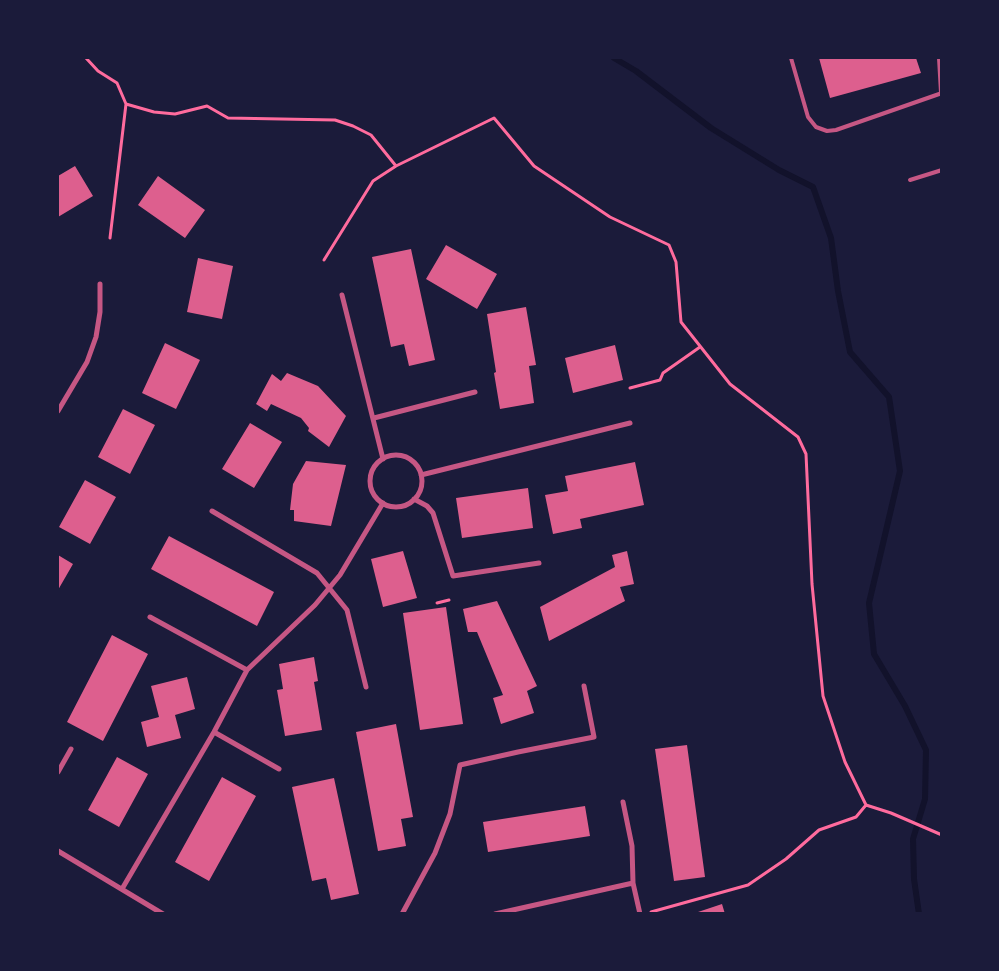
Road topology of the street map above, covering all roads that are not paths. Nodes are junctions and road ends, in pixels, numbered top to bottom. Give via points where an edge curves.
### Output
1 (791, 58) edge
2 (939, 58) edge
3 (941, 93) edge
4 (942, 170) edge
5 (910, 180) dead end
6 (100, 284) dead end
7 (342, 295) dead end
8 (475, 392) dead end
9 (58, 411) edge
10 (374, 418) junction
11 (630, 423) dead end
12 (383, 459) junction
13 (421, 475) junction
14 (414, 499) junction
15 (383, 503) junction
16 (212, 511) dead end
17 (539, 564) dead end
18 (329, 588) junction
19 (150, 617) dead end
20 (247, 670) junction
21 (584, 686) dead end
22 (366, 687) dead end
23 (214, 732) junction
24 (71, 749) dead end
25 (279, 769) dead end
26 (58, 772) edge
27 (623, 802) dead end
28 (58, 851) edge
29 (633, 883) junction
30 (122, 889) junction
31 (163, 914) edge
32 (402, 914) edge
33 (495, 914) edge
34 (640, 914) edge

1 - 3 lane via 808,117 816,127 827,131
2 - 3 lane
4 - 5 lane
6 - 9 street via 96,337 87,362
7 - 10 street
8 - 10 street
10 - 12 street
11 - 13 street
12 - 13 street via 398,455 406,457 414,462
12 - 15 street via 375,466 370,482 376,498
13 - 14 street via 419,494
14 - 15 street via 399,507
14 - 17 street via 428,506 433,513 453,576
15 - 18 street
16 - 18 street via 317,573
18 - 20 street
18 - 22 street via 347,610
19 - 20 street
20 - 23 street
21 - 32 street via 594,737 460,765 450,814 435,853
23 - 25 street
23 - 30 street
24 - 26 street
27 - 29 street via 632,846
28 - 30 street
29 - 33 street
29 - 34 street
30 - 31 street

